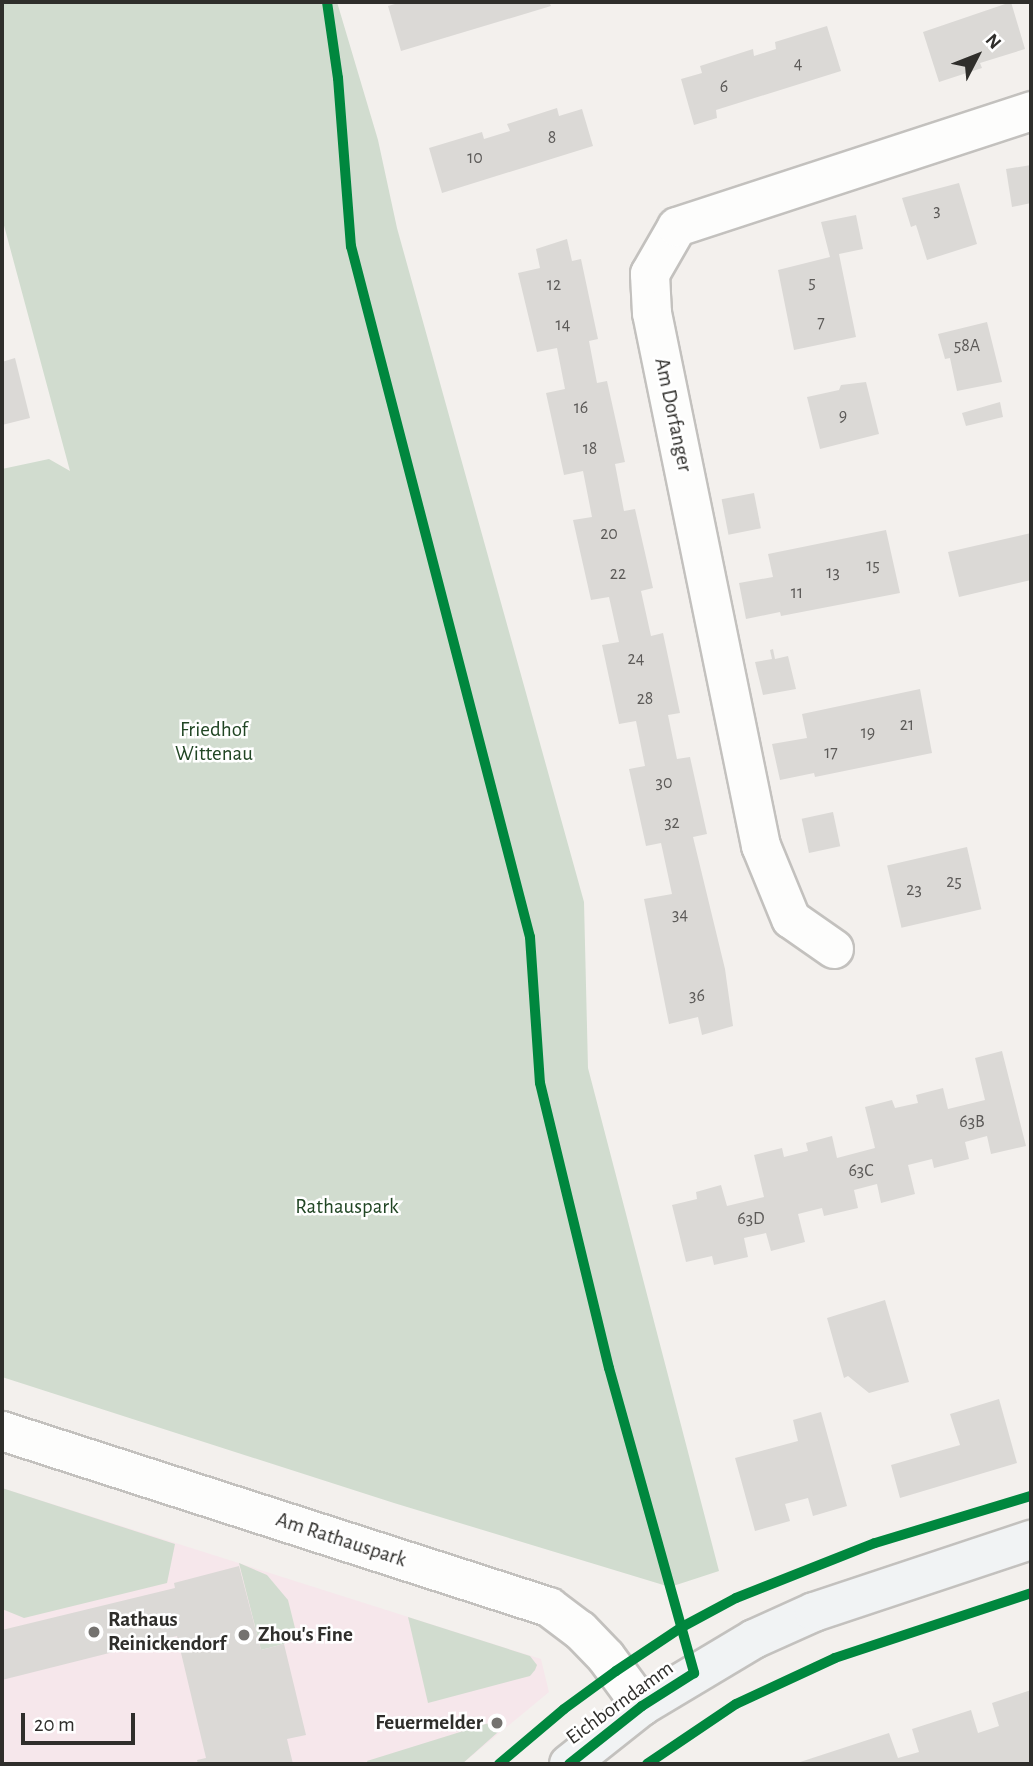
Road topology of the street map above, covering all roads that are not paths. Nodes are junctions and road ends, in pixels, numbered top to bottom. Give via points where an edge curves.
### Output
1 (1031, 111) edge
2 (834, 949) dead end
3 (2, 1432) edge
4 (1031, 1541) edge
5 (642, 1706) junction
6 (569, 1764) edge

1 - 2 street, Am Dorfanger via 677,227 650,274 655,327 761,846 791,919
3 - 5 street, Am Rathauspark via 549,1607 606,1657
4 - 5 main road, Eichborndamm via 814,1612 754,1639
5 - 6 main road, Eichborndamm

